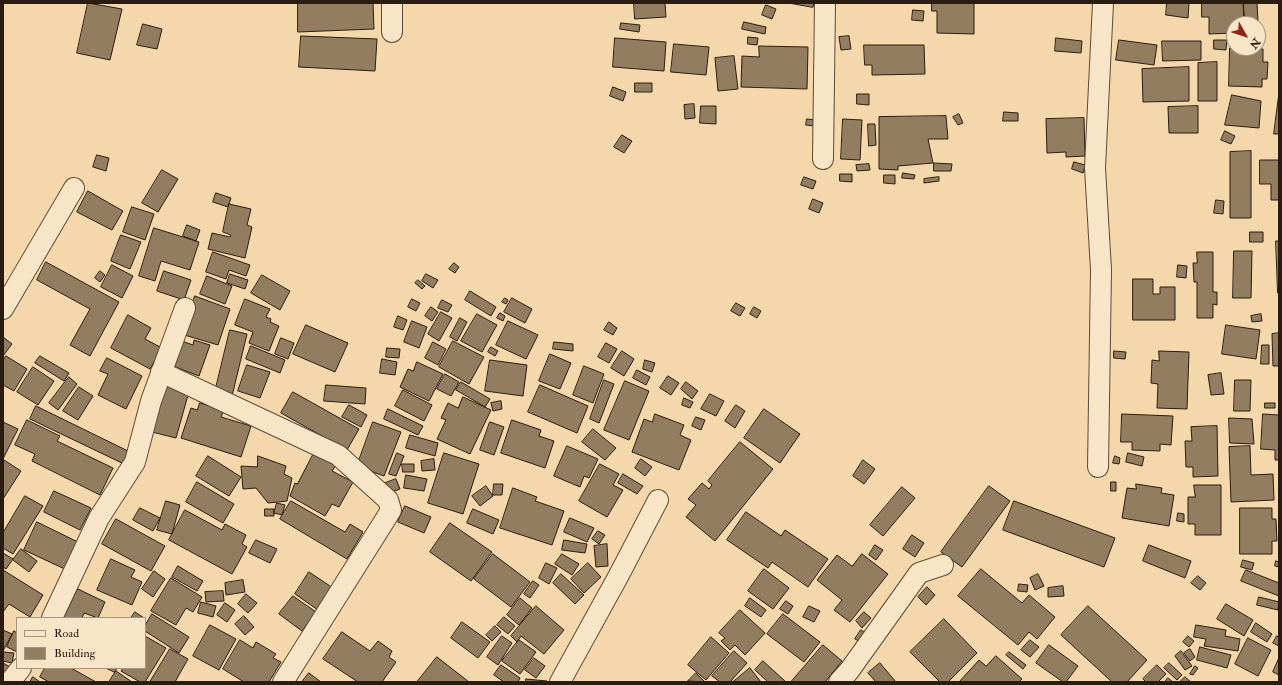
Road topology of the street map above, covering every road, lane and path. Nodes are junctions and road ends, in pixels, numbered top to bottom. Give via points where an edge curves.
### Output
1 (392, 3) edge
2 (826, 3) edge
3 (1103, 3) edge
4 (392, 32) dead end
5 (823, 158) dead end
6 (74, 188) dead end
7 (185, 308) dead end
8 (3, 309) edge
9 (161, 372) junction
10 (1098, 467) dead end
11 (658, 500) dead end
12 (943, 565) dead end
13 (52, 617) edge
14 (20, 669) edge
15 (10, 682) edge
16 (283, 682) edge
17 (560, 682) edge
18 (839, 682) edge

1 - 4 street
2 - 5 street
3 - 10 street via 1094,168 1101,270
6 - 8 street
7 - 9 street
9 - 13 street via 135,462 99,518
9 - 16 street via 338,455 388,500 391,510
11 - 17 street
12 - 18 street via 919,573
14 - 15 street

